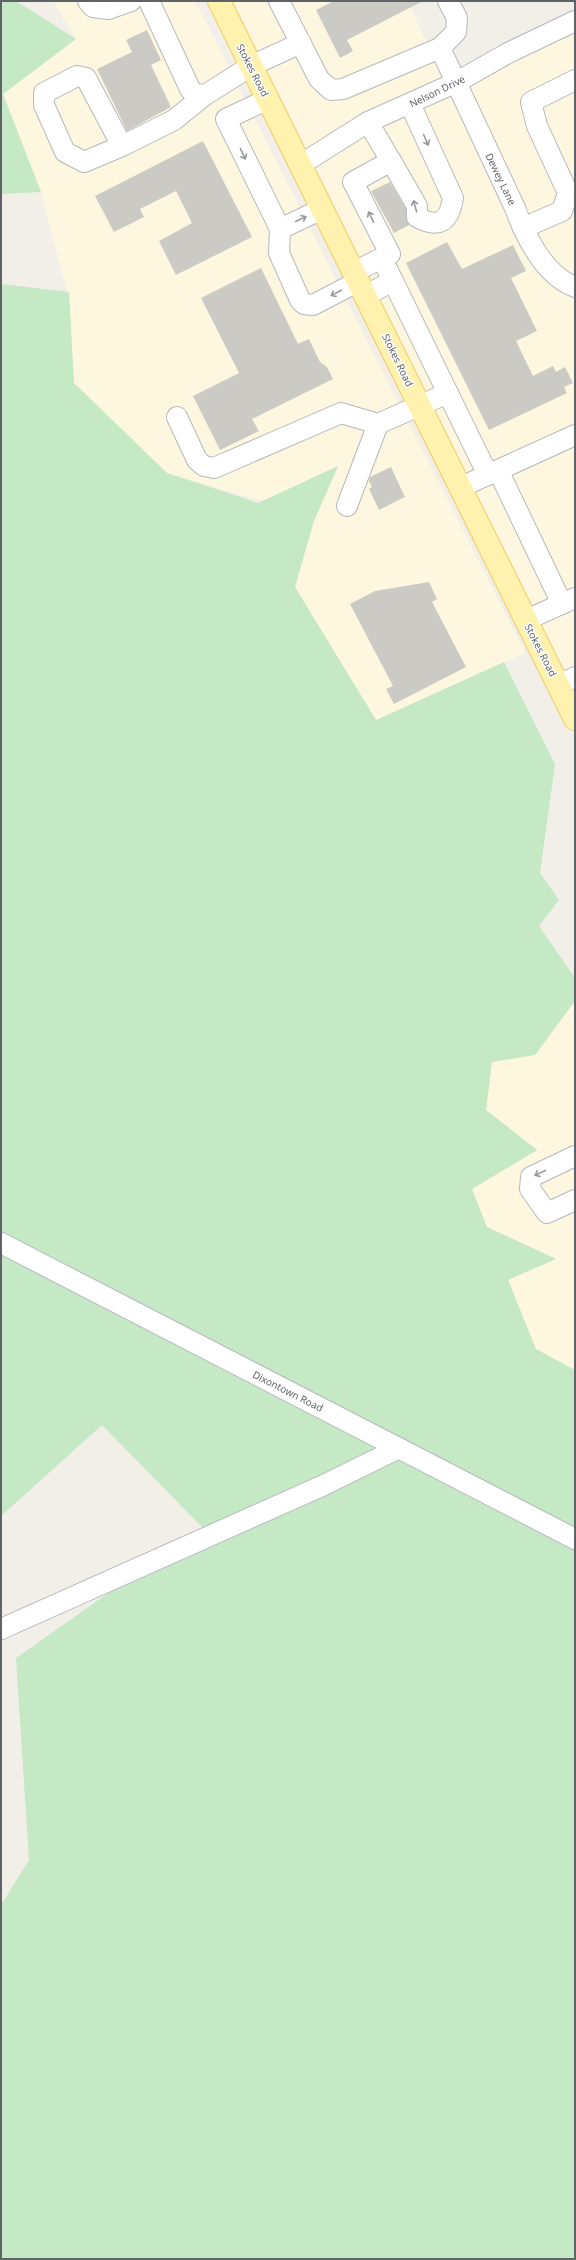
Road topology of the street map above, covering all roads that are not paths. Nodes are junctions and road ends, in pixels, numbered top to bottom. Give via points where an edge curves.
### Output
1 (88, 1) edge
2 (132, 1) edge
3 (148, 1) edge
4 (219, 1) edge
5 (448, 1) edge
6 (284, 2) edge
7 (575, 21) edge
8 (301, 43) junction
9 (440, 48) junction
10 (252, 66) junction
11 (575, 80) edge
12 (457, 82) junction
13 (205, 95) junction
14 (268, 99) junction
15 (410, 104) junction
16 (368, 122) junction
17 (122, 146) dead end
18 (391, 161) junction
19 (300, 165) junction
20 (322, 209) junction
21 (523, 228) junction
22 (280, 229) junction
23 (382, 258) junction
24 (393, 281) junction
25 (360, 283) junction
26 (575, 287) edge
27 (448, 393) junction
28 (421, 406) junction
29 (177, 417) dead end
30 (378, 424) junction
31 (575, 435) edge
32 (493, 472) junction
33 (461, 487) junction
34 (347, 506) dead end
35 (569, 601) edge
36 (526, 620) junction
37 (567, 681) edge
38 (575, 719) edge
39 (575, 1156) edge
40 (575, 1200) edge
41 (1, 1242) edge
42 (399, 1448) junction
43 (575, 1539) edge
44 (1, 1629) edge

1 - 2 street via 93,7 108,9
3 - 13 street via 190,89 194,94
4 - 10 main road, Stokes Road
5 - 9 street via 457,18 456,32
6 - 8 street
7 - 12 street, Nelson Drive via 508,53
8 - 9 street via 319,79 332,90 343,89
8 - 10 street
9 - 12 street, Dewey Lane
10 - 13 street
10 - 14 main road, Stokes Road
11 - 21 street via 531,102 537,126 568,193 562,211
12 - 15 street, Nelson Drive
12 - 21 street, Dewey Lane
13 - 17 street via 174,120
14 - 19 main road, Stokes Road
14 -> 22 street via 226,119
15 - 16 street, Nelson Drive
15 -> 18 street via 453,198 451,212 443,221 429,224 417,217 417,206
16 - 18 street
16 - 19 street, Nelson Drive
23 -> 18 street via 390,254 353,182
19 - 20 main road, Stokes Road
22 -> 20 street
20 - 25 main road, Stokes Road
21 - 26 street, Dewey Lane via 551,273
25 -> 22 street via 313,305 304,304 279,253
23 - 24 street
23 - 25 street
24 - 25 street
24 - 27 street
25 - 28 main road, Stokes Road
27 - 28 street
27 - 32 street
28 - 30 street
28 - 33 main road, Stokes Road
29 - 30 street via 197,460 204,466 214,468 341,413
30 - 34 street
31 - 32 street
32 - 33 street
32 - 35 street
33 - 36 main road, Stokes Road
35 - 36 street
36 - 37 main road, Stokes Road
37 - 38 main road, Stokes Road
39 -> 40 street via 531,1177 530,1189 547,1213
41 - 42 street, Dixontown Road
42 - 43 street, Dixontown Road
42 - 44 street via 330,1482

